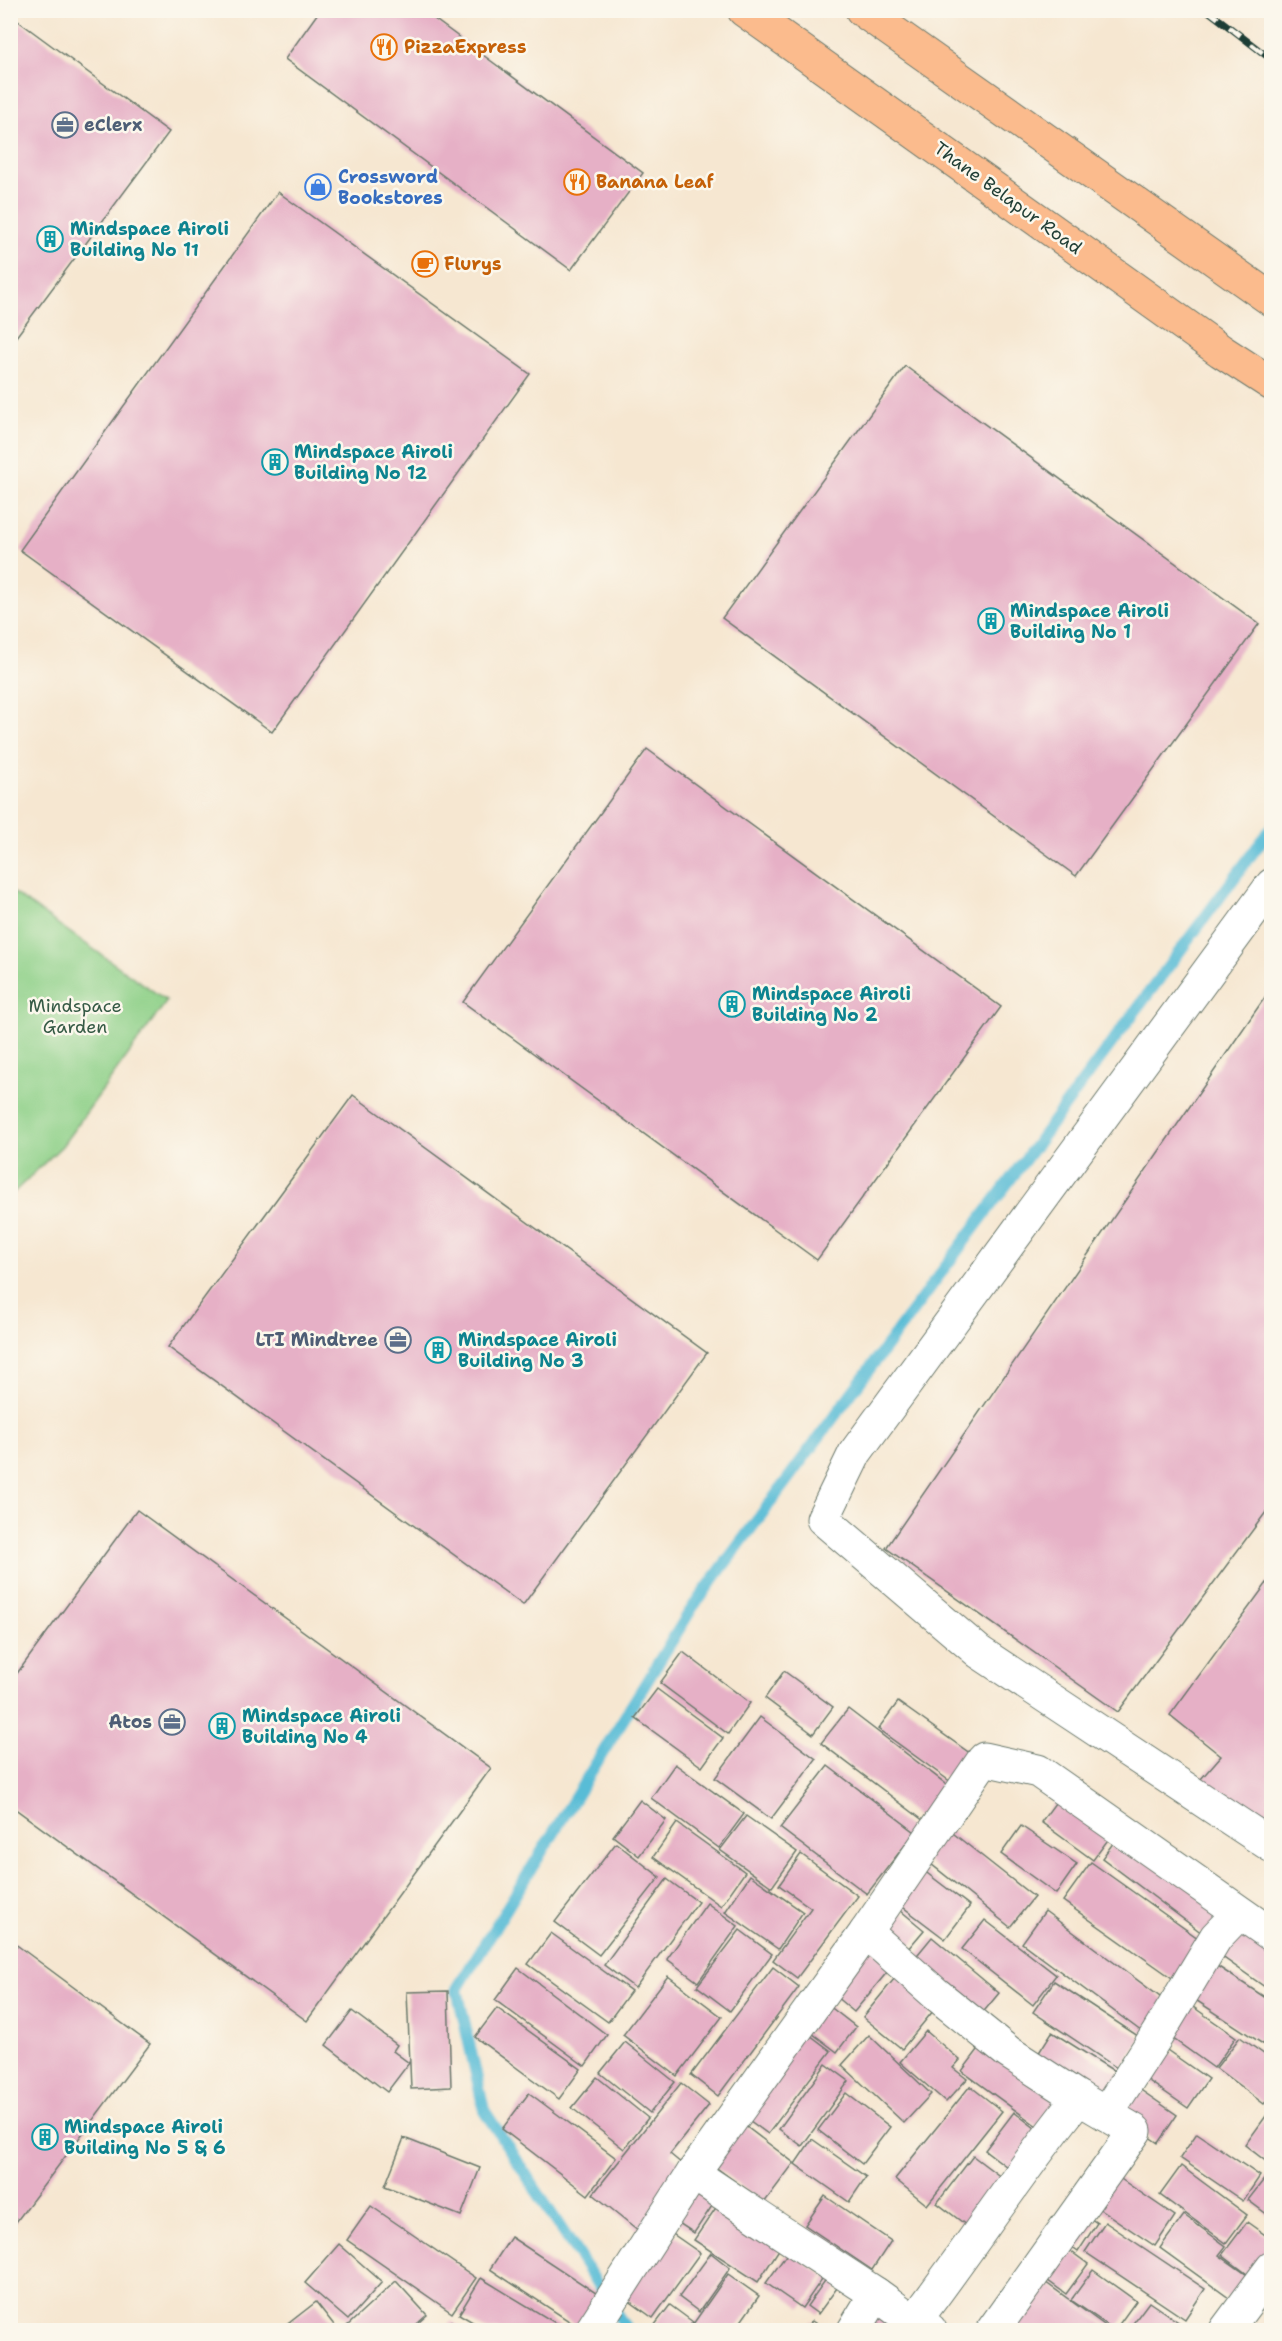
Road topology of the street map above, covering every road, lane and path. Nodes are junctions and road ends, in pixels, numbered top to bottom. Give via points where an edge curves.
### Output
1 (744, 10) edge
2 (862, 10) edge
3 (1272, 300) edge
4 (1272, 384) edge
5 (1272, 885) edge
6 (1272, 1846) edge
7 (1239, 1913) junction
8 (866, 1932) junction
9 (1272, 1935) edge
10 (1092, 2105) junction
11 (693, 2173) junction
12 (1272, 2268) edge
13 (876, 2294) junction
14 (595, 2325) edge
15 (922, 2327) edge
16 (854, 2331) edge
17 (993, 2331) edge
18 (1226, 2331) edge

1 - 4 main road, Thane Belapur Road
2 - 3 main road
5 - 6 street via 855,1453 823,1519 979,1652
7 - 8 street via 1038,1771 984,1759
7 - 9 street
7 - 10 street via 1216,1937 1157,2035
8 - 10 street via 1008,2052
8 - 11 street
10 - 15 street
10 - 17 street via 1135,2131
11 - 13 street
11 - 14 street
12 - 18 street
13 - 15 street
13 - 16 street

